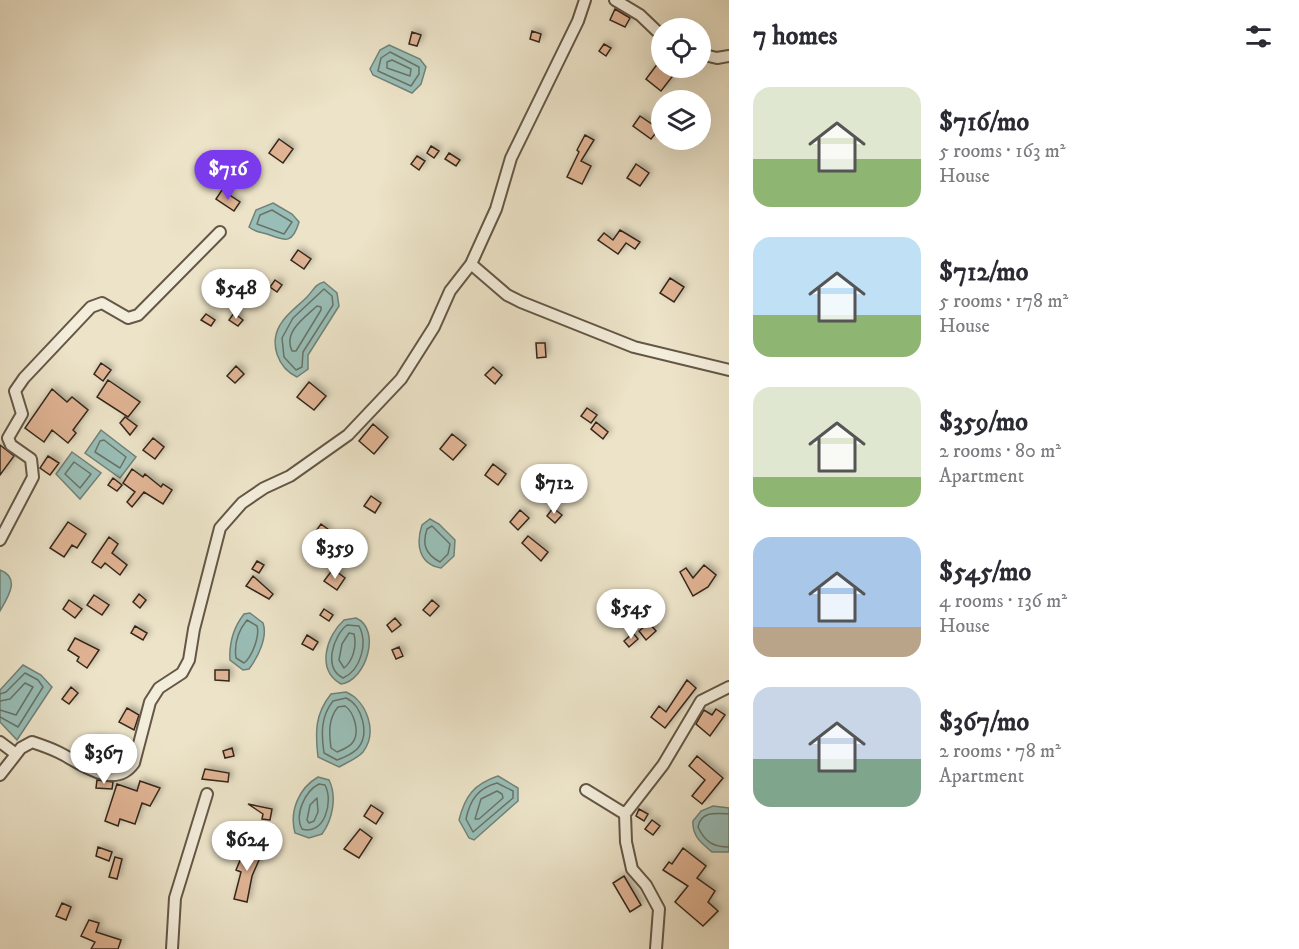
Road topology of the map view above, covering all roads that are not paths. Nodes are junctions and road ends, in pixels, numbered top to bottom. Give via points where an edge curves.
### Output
1 (585, 0) edge
2 (615, 0) edge
3 (651, 26) edge
4 (729, 56) edge
5 (711, 57) edge
6 (220, 232) dead end
7 (471, 264) junction
8 (729, 370) edge
9 (0, 540) edge
10 (729, 687) edge
11 (0, 742) edge
12 (16, 754) junction
13 (0, 775) edge
14 (586, 790) dead end
15 (207, 794) dead end
16 (625, 814) junction
17 (172, 949) edge
18 (656, 949) edge

1 - 7 street via 511,158 496,209
2 - 3 street
4 - 5 street
6 - 9 street via 138,315 128,318 102,303 91,307 24,378 15,392 22,414 8,438 11,445 31,459 33,477
7 - 8 street via 521,302 634,346
7 - 12 street via 450,291 434,327 401,379 373,411 348,435 290,476 242,503 220,528 189,660 182,673 159,688 150,702 129,770 119,775 98,773 32,742
10 - 16 street via 701,701 663,765
11 - 12 street
12 - 13 street
14 - 16 street
15 - 17 street via 176,898
16 - 18 street via 632,869 659,909

